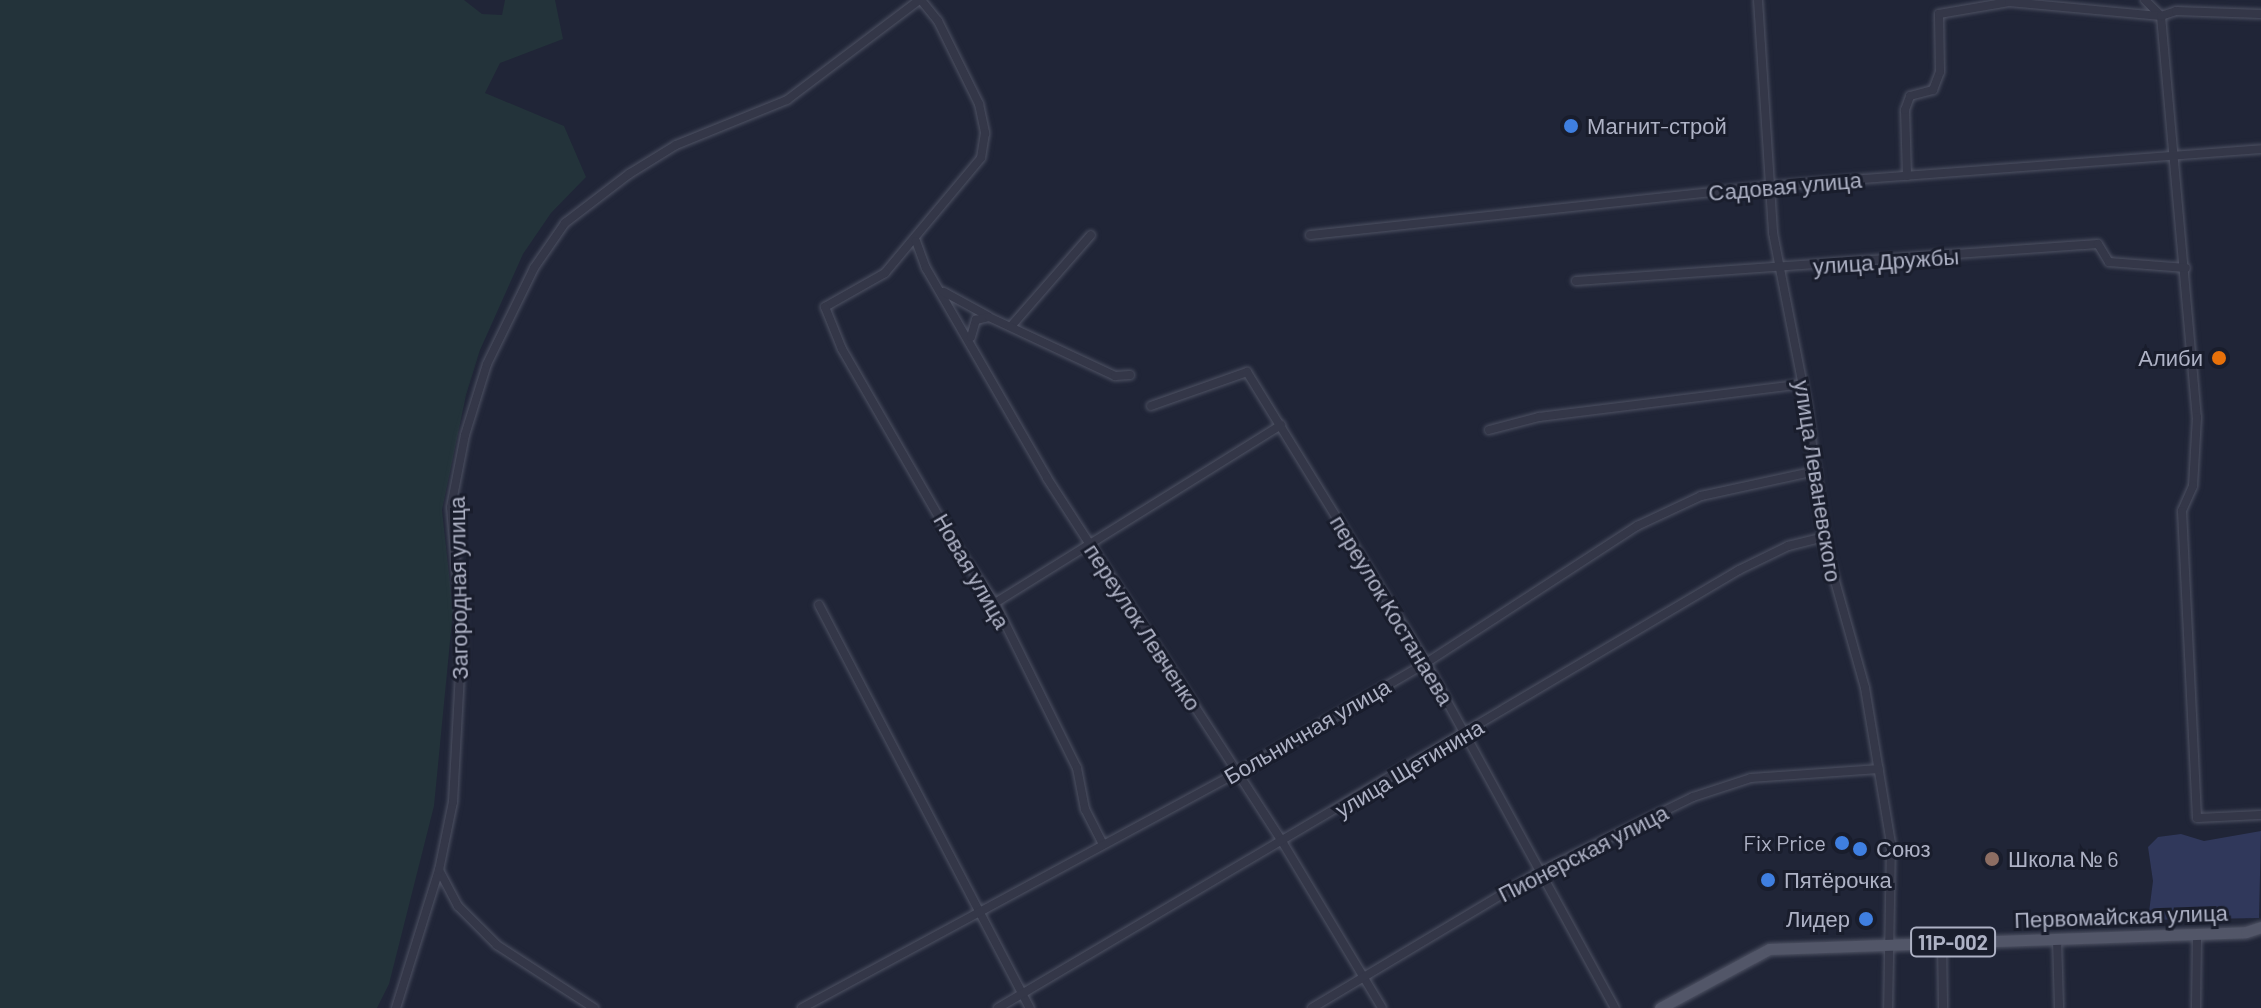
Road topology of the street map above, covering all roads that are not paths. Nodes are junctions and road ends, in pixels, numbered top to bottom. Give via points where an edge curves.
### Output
1 (920, 0) edge
2 (1758, 0) edge
3 (2145, 0) edge
4 (2261, 14) edge
5 (2161, 16) junction
6 (2261, 149) edge
7 (2172, 155) junction
8 (1907, 176) junction
9 (1771, 186) junction
10 (1091, 235) dead end
11 (1310, 235) dead end
12 (916, 241) junction
13 (2186, 268) junction
14 (1779, 269) junction
15 (1576, 281) dead end
16 (940, 289) junction
17 (989, 317) junction
18 (1013, 324) junction
19 (971, 338) junction
20 (1130, 375) dead end
21 (1803, 384) junction
22 (1151, 406) dead end
23 (1281, 425) junction
24 (1489, 430) dead end
25 (1816, 471) junction
26 (1824, 537) junction
27 (1089, 543) junction
28 (995, 603) junction
29 (819, 605) dead end
30 (1426, 663) junction
31 (1466, 735) junction
32 (1879, 769) junction
33 (1237, 773) junction
34 (2261, 815) edge
35 (1102, 842) junction
36 (1283, 843) junction
37 (439, 870) junction
38 (1539, 872) junction
39 (978, 916) junction
40 (2261, 927) edge
41 (2197, 934) junction
42 (2057, 939) junction
43 (1942, 942) junction
44 (1889, 944) junction
45 (1362, 974) junction
46 (1023, 994) junction
47 (396, 1008) edge
48 (594, 1008) edge
49 (802, 1008) edge
50 (998, 1008) edge
51 (1030, 1008) edge
52 (1312, 1008) edge
53 (1382, 1008) edge
54 (1615, 1008) edge
55 (1660, 1008) edge
56 (1888, 1008) edge
57 (1943, 1008) edge
58 (2059, 1008) edge
59 (2196, 1008) edge

1 - 12 street via 956,56 979,104 985,133 981,158
1 - 37 street, Загородная улица via 787,100 676,145 629,174 565,223 534,268 487,364 465,435 451,507 462,635 453,802
2 - 9 street, улица Леваневского
3 - 5 street
4 - 5 street via 2176,11
5 - 7 street
5 - 8 street via 2009,2 1939,14 1940,72 1933,90 1910,96 1905,110
6 - 7 street, Садовая улица
7 - 8 street, Садовая улица
7 - 13 street
8 - 9 street, Садовая улица
9 - 11 street, Садовая улица
9 - 14 street, улица Леваневского
10 - 18 street
12 - 16 street, переулок Левченко
12 - 28 street, Новая улица via 885,273 825,307 842,349 955,545
13 - 14 street, улица Дружбы via 2109,262 2098,244
13 - 34 street via 2197,417 2193,486 2182,511 2197,818
14 - 15 street, улица Дружбы
14 - 21 street, улица Леваневского
16 - 17 street
16 - 19 street, переулок Левченко
17 - 18 street
17 - 19 street via 976,320
18 - 20 street via 1101,370
19 - 27 street, переулок Левченко
21 - 24 street via 1539,417
21 - 25 street, улица Леваневского
22 - 23 street, переулок Костанаева via 1247,372
23 - 27 street
23 - 30 street, переулок Костанаева
25 - 26 street, улица Леваневского
25 - 30 street, Больничная улица via 1701,496 1637,526
26 - 31 street, улица Щетинина via 1788,546 1739,570
26 - 32 street, улица Леваневского via 1865,688
27 - 28 street
27 - 33 street, переулок Левченко
28 - 35 street, Новая улица via 1077,768 1085,809
29 - 39 street
30 - 31 street, переулок Костанаева
30 - 33 street, Больничная улица
31 - 36 street, улица Щетинина
31 - 38 street, переулок Костанаева
32 - 38 street, Пионерская улица via 1751,778 1693,797
32 - 44 street, улица Леваневского via 1891,843
33 - 35 street, Больничная улица
33 - 36 street, переулок Левченко
35 - 39 street, Больничная улица
36 - 45 street, переулок Левченко
36 - 46 street, улица Щетинина
37 - 47 street, Загородная улица
37 - 48 street via 458,906 497,945
38 - 45 street, Пионерская улица
38 - 54 street, переулок Костанаева
39 - 46 street
39 - 49 street, Больничная улица
40 - 41 main road, Первомайская улица / 11Р-002
41 - 42 main road, Первомайская улица / 11Р-002
41 - 59 street
42 - 43 main road, Первомайская улица / 11Р-002
42 - 58 street
43 - 44 main road, Первомайская улица / 11Р-002
43 - 57 street
44 - 55 main road, Первомайская улица / 11Р-002 via 1769,949
44 - 56 street, улица Леваневского
45 - 52 street, Пионерская улица
45 - 53 street, переулок Левченко
46 - 50 street, улица Щетинина
46 - 51 street

